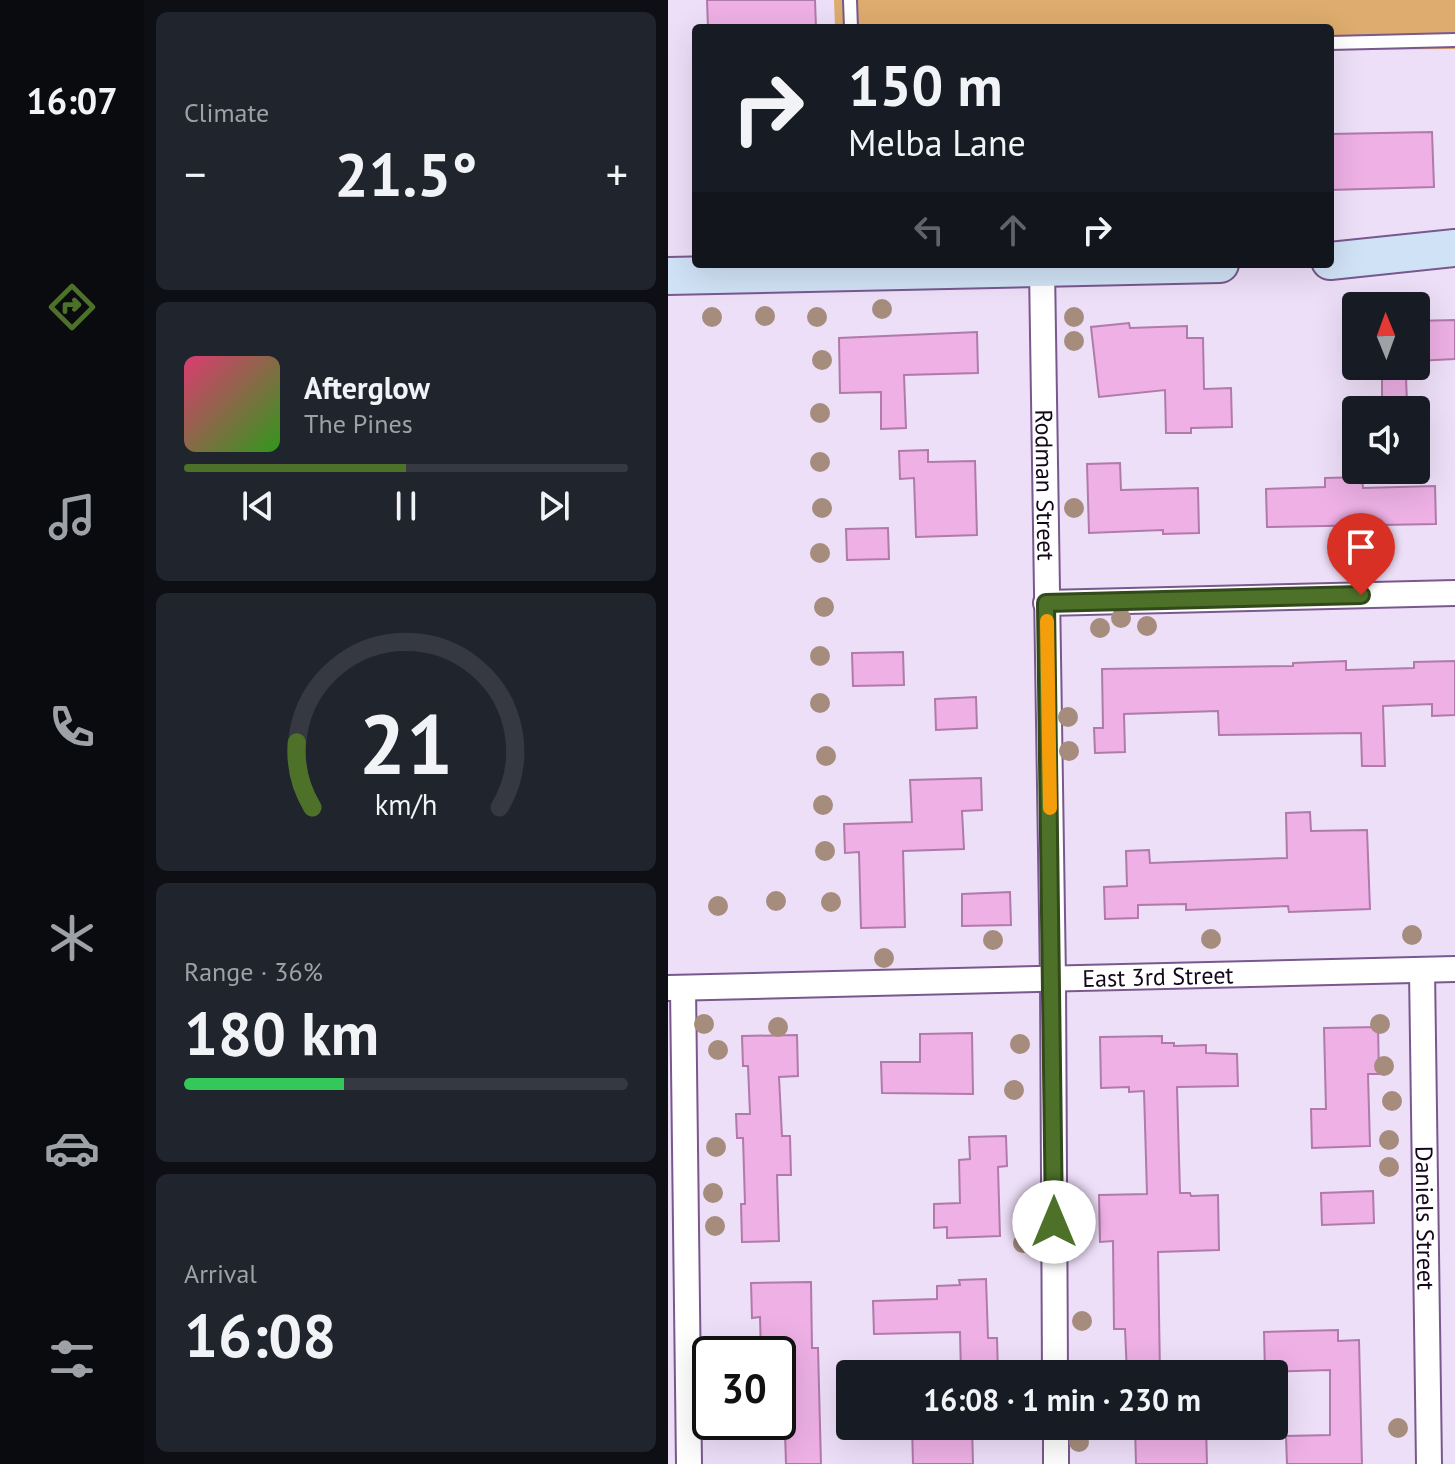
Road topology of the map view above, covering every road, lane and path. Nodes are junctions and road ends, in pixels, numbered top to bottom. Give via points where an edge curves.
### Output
1 (850, 0) edge
2 (851, 24) edge
3 (1455, 40) edge
4 (1334, 43) edge
5 (1455, 248) edge
6 (1334, 261) edge
7 (1078, 268) edge
8 (1042, 269) junction
9 (668, 276) edge
10 (1455, 593) edge
11 (1046, 603) junction
12 (1455, 969) edge
13 (1422, 970) junction
14 (1053, 979) junction
15 (675, 988) edge
16 (1055, 1360) edge
17 (1056, 1440) edge
18 (689, 1464) edge
19 (1056, 1464) edge
20 (1429, 1464) edge

1 - 2 lane
3 - 4 lane
5 - 6 street
7 - 8 street
8 - 9 street
8 - 11 street, Rodman Street
10 - 11 street
11 - 14 street, Rodman Street
12 - 13 street, East 3rd Street
13 - 14 street, East 3rd Street
13 - 20 street, Daniels Street
14 - 15 street, East 3rd Street
14 - 16 street, Rodman Street
15 - 18 street
17 - 19 street

